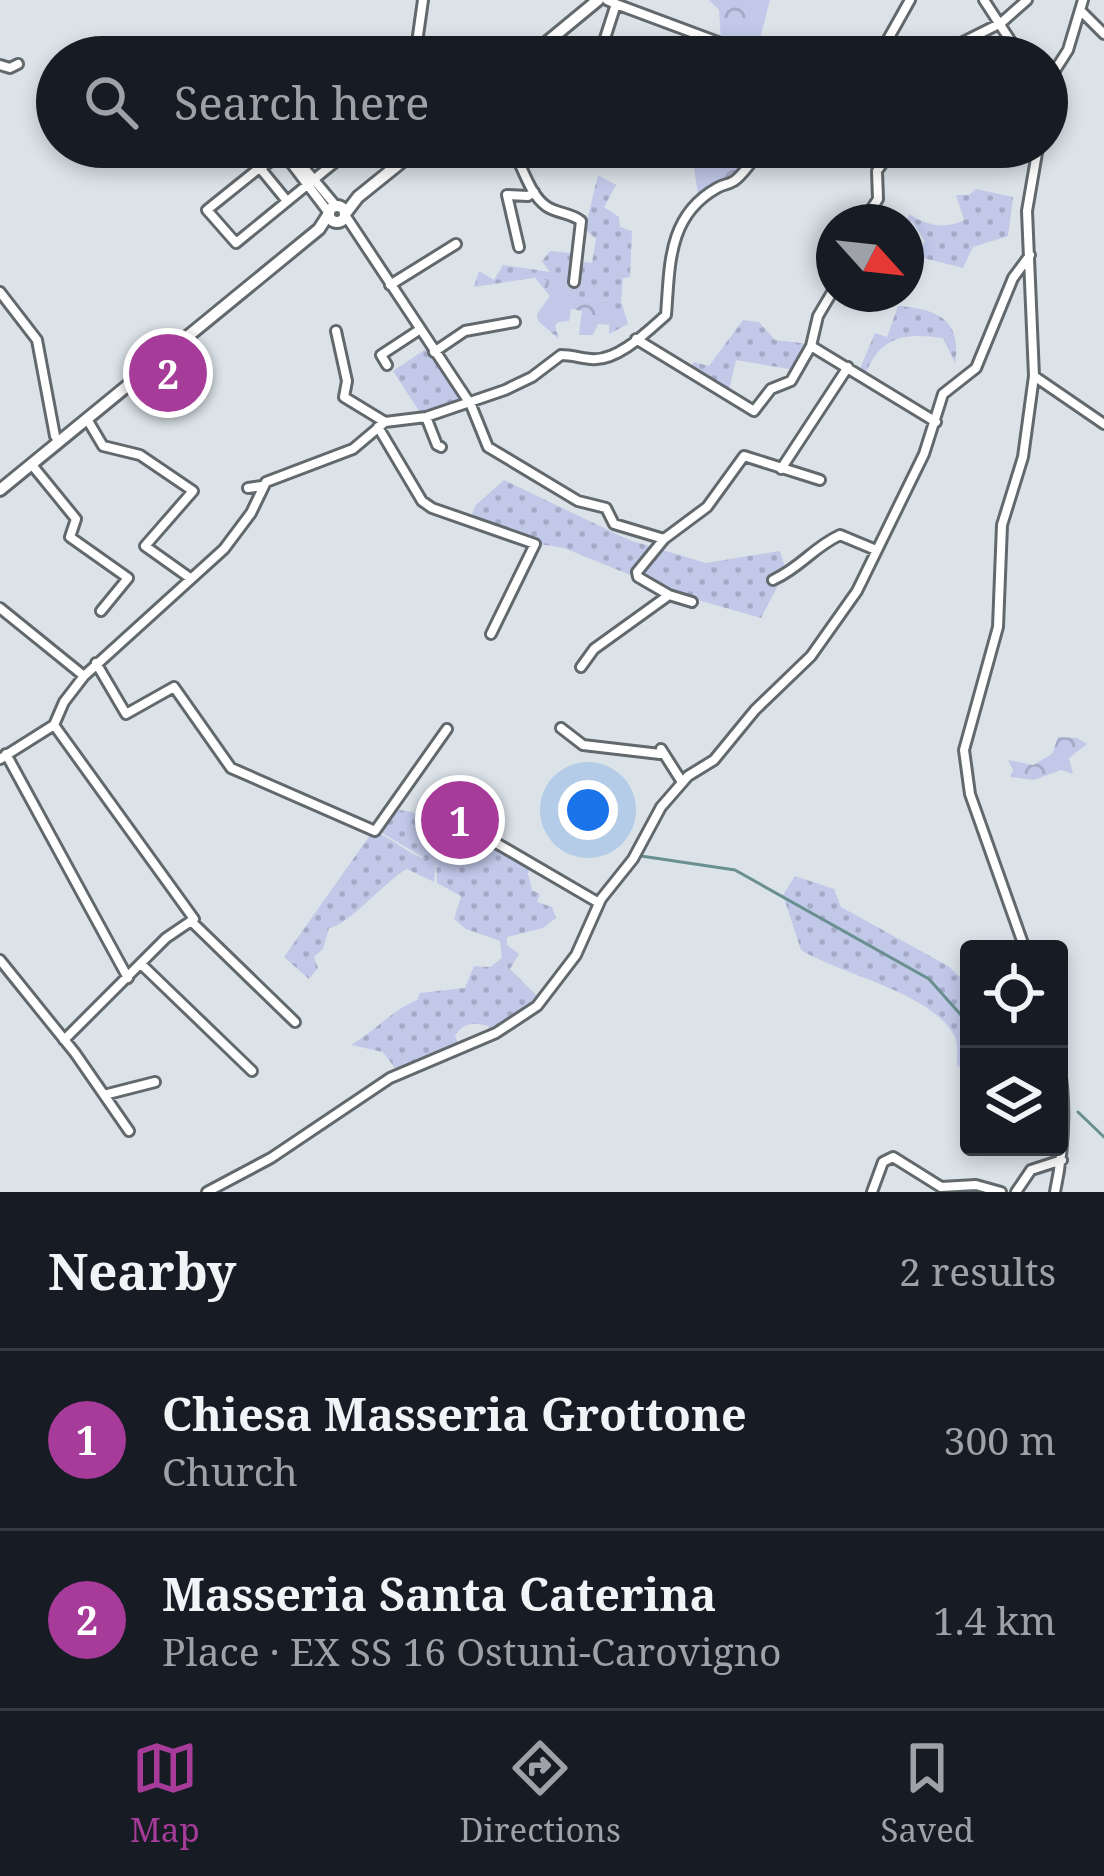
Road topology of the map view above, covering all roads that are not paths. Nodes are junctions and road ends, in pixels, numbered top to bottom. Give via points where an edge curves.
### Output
1 (423, 0) edge
2 (598, 0) edge
3 (910, 0) edge
4 (984, 0) edge
5 (1028, 0) edge
6 (612, 2) edge
7 (1081, 5) edge
8 (1001, 23) junction
9 (1104, 34) edge
10 (418, 36) edge
11 (554, 36) edge
12 (605, 36) edge
13 (702, 36) edge
14 (890, 36) edge
15 (975, 36) edge
16 (1009, 36) edge
17 (1068, 50) edge
18 (18, 64) dead end
19 (0, 65) edge
20 (260, 168) joint
21 (302, 168) edge
22 (331, 168) edge
23 (394, 168) edge
24 (521, 168) edge
25 (745, 168) edge
26 (879, 168) edge
27 (1034, 168) edge
28 (311, 182) junction
29 (534, 192) junction
30 (287, 201) junction
31 (875, 204) edge
32 (337, 214) junction
33 (456, 244) dead end
34 (519, 247) dead end
35 (1030, 255) junction
36 (574, 282) dead end
37 (390, 285) junction
38 (0, 292) edge
39 (820, 312) edge
40 (515, 322) dead end
41 (419, 330) junction
42 (336, 331) dead end
43 (637, 339) junction
44 (811, 346) junction
45 (434, 352) junction
46 (387, 365) dead end
47 (848, 367) junction
48 (1034, 376) junction
49 (466, 401) junction
50 (426, 417) junction
51 (87, 419) junction
52 (936, 422) junction
53 (1104, 424) edge
54 (382, 425) junction
55 (59, 441) junction
56 (441, 447) dead end
57 (31, 464) junction
58 (781, 469) junction
59 (820, 480) dead end
60 (262, 486) junction
61 (248, 488) dead end
62 (0, 490) edge
63 (663, 542) junction
64 (876, 550) junction
65 (190, 578) junction
66 (773, 580) dead end
67 (669, 595) junction
68 (692, 602) dead end
69 (0, 608) edge
70 (101, 611) dead end
71 (491, 634) dead end
72 (96, 663) junction
73 (581, 667) dead end
74 (83, 676) junction
75 (54, 725) junction
76 (561, 728) dead end
77 (446, 729) dead end
78 (3, 756) edge
79 (682, 782) junction
80 (472, 829) dead end
81 (599, 903) junction
82 (191, 921) junction
83 (1022, 940) edge
84 (0, 960) edge
85 (141, 964) junction
86 (128, 978) junction
87 (296, 1022) dead end
88 (64, 1040) junction
89 (252, 1071) dead end
90 (155, 1082) dead end
91 (104, 1095) junction
92 (129, 1131) dead end
93 (1062, 1156) edge
94 (1062, 1160) junction
95 (207, 1192) edge
96 (872, 1192) edge
97 (1001, 1192) edge
98 (1016, 1192) edge
99 (1055, 1192) edge

1 - 10 street
2 - 11 main road
3 - 14 street
4 - 8 street
5 - 8 street
6 - 12 street
6 - 13 street
7 - 9 street
7 - 17 street
8 - 15 street
8 - 16 street
18 - 19 street
20 - 30 street
20 - 30 street via 207,210 236,243
21 - 28 street
22 - 28 street
23 - 32 main road
24 - 29 street
25 - 43 street via 689,210 671,244 666,315
26 - 31 street
27 - 35 street
28 - 30 street
28 - 32 street
29 - 34 street via 507,195
29 - 36 street via 581,221
32 - 37 street
32 - 51 main road
33 - 37 street
35 - 48 street
35 - 52 street via 976,368 943,394
37 - 41 street
38 - 55 street via 37,340
39 - 44 street
40 - 45 street via 465,331
41 - 45 street
41 - 46 street via 381,355
42 - 54 street via 344,397
43 - 44 street via 754,412 771,389 791,381
43 - 49 street via 594,360 561,355 532,377
44 - 47 street
45 - 49 street
47 - 52 street
47 - 58 street
48 - 53 street
48 - 83 street via 1024,458 1002,525 998,627 964,750 970,794
49 - 50 street
49 - 63 street via 488,447 578,501 606,508 614,524
50 - 54 street
50 - 56 street
51 - 55 main road
51 - 65 street via 104,446 140,454 193,491 145,546
52 - 64 street
54 - 60 street via 353,449
54 - 71 street via 422,501 535,544
55 - 57 main road
57 - 62 main road
57 - 70 street via 76,519 70,537 128,578
58 - 59 street
58 - 63 street via 744,456 707,507
60 - 61 street
60 - 65 street via 242,527
63 - 67 street via 637,575
64 - 66 street via 840,535
64 - 79 street via 811,656 714,760
65 - 72 street
67 - 68 street
67 - 73 street
69 - 74 street
72 - 74 street
72 - 77 street via 126,714 174,687 231,768 375,831
74 - 75 street
75 - 78 street
75 - 82 street
76 - 79 street via 583,745 661,749
78 - 86 street
79 - 81 street
80 - 81 street
81 - 95 street via 576,955 526,1014 390,1078
82 - 85 street
82 - 87 street
84 - 88 street
85 - 86 street
85 - 89 street
86 - 88 street
88 - 91 street
90 - 91 street
91 - 92 street
93 - 94 street
94 - 98 street via 1031,1170
94 - 99 street
96 - 97 street via 893,1156 941,1187

